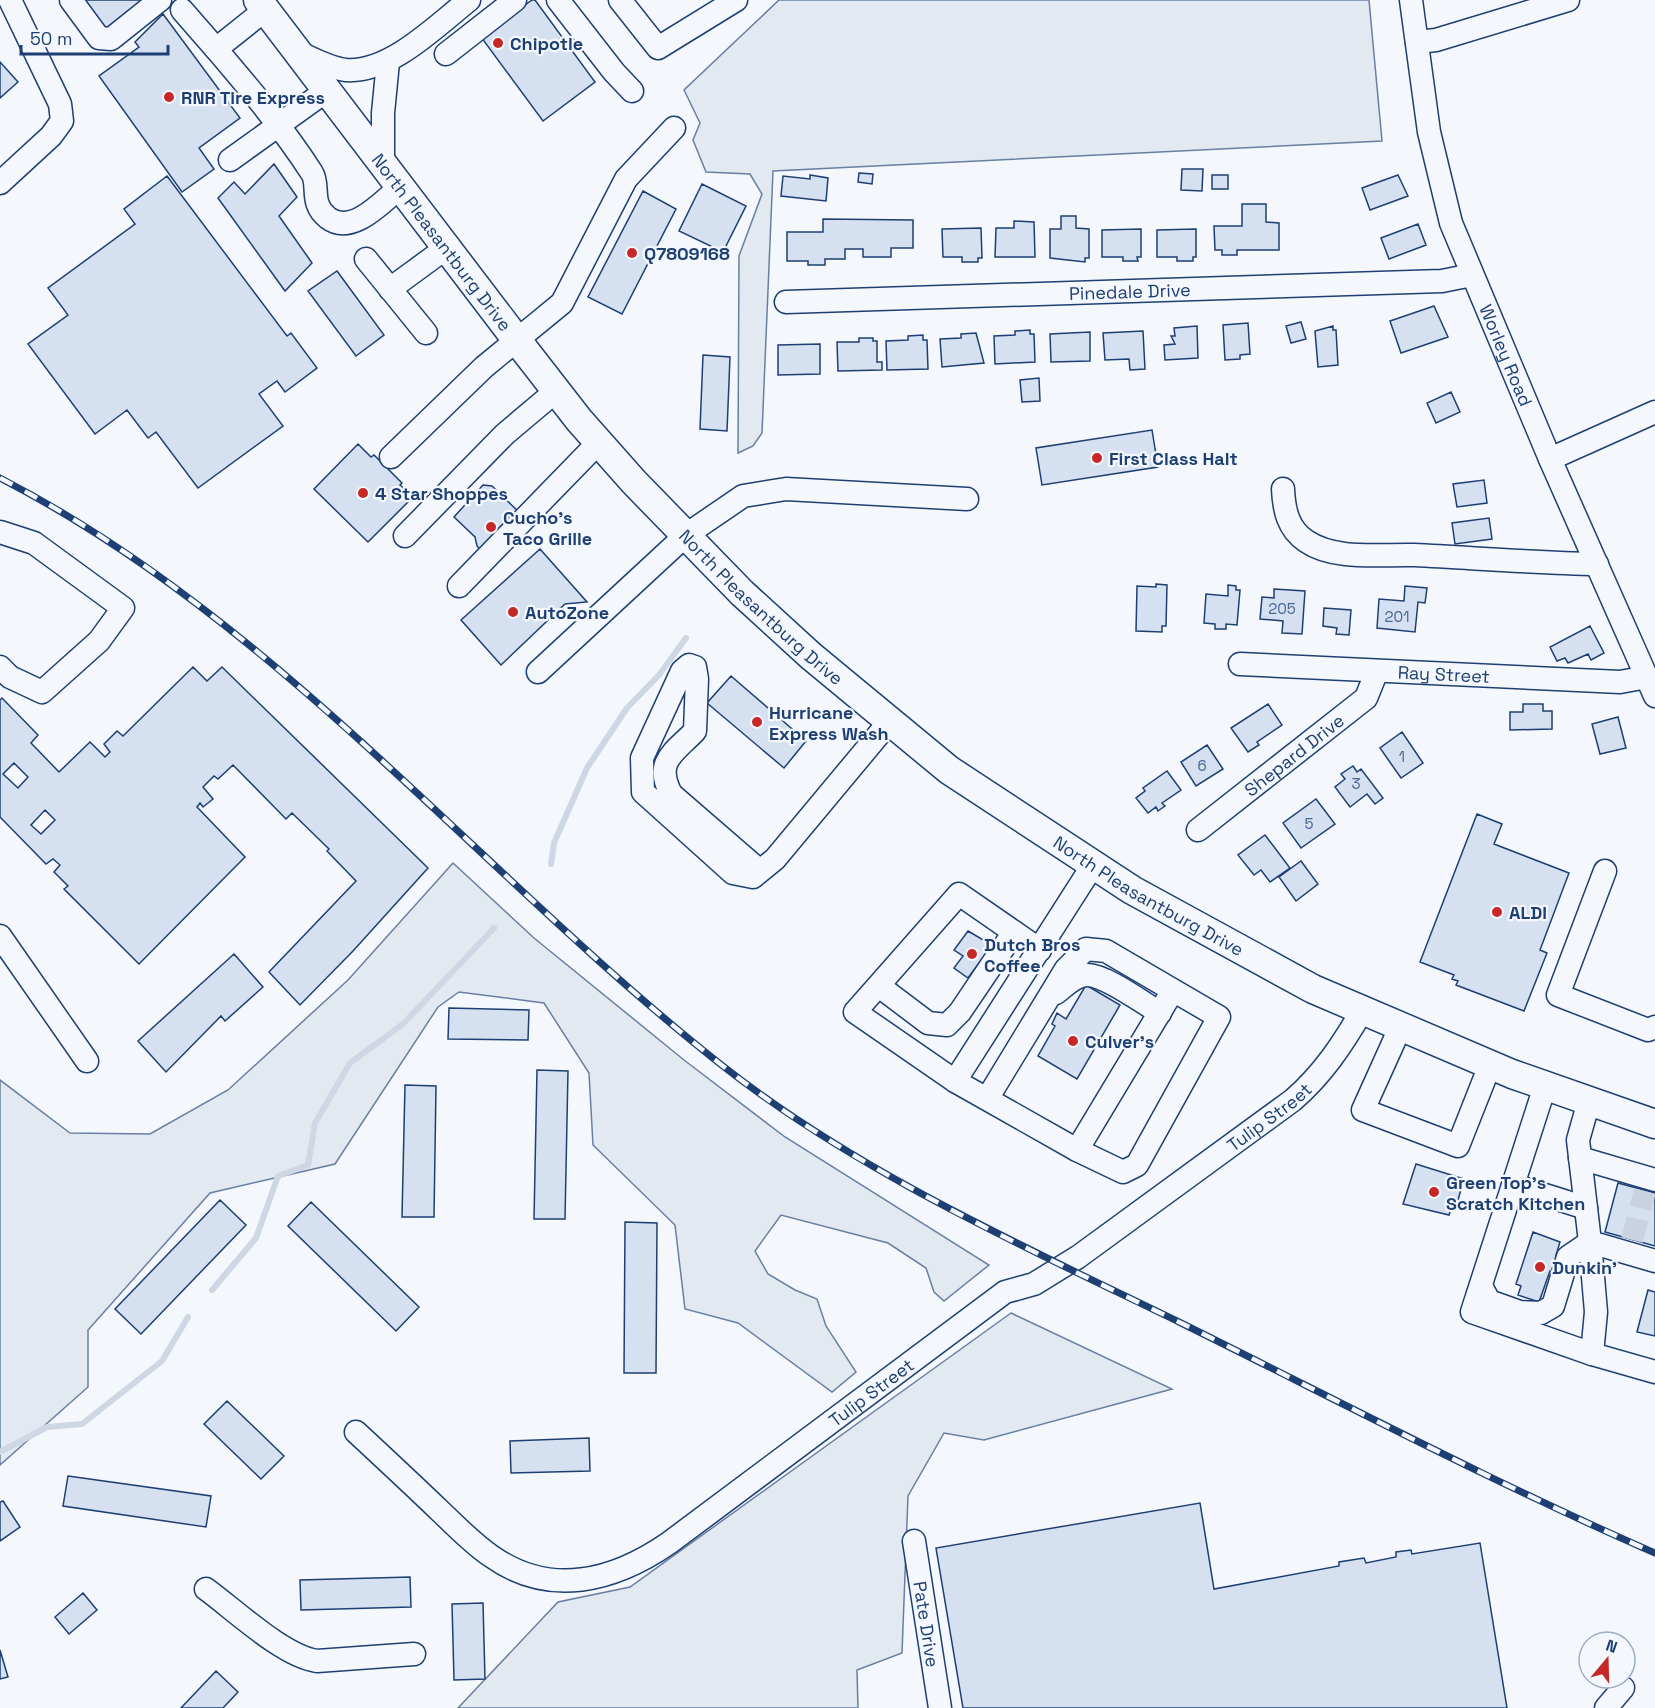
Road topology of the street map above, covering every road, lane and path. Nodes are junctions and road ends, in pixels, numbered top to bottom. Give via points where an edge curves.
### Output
1 (71, 0) edge
2 (160, 0) edge
3 (469, 0) edge
4 (515, 0) edge
5 (558, 0) edge
6 (620, 0) edge
7 (736, 0) edge
8 (1412, 0) edge
9 (1568, 0) edge
10 (261, 5) edge
11 (182, 10) dead end
12 (9, 14) edge
13 (1417, 42) junction
14 (216, 48) junction
15 (295, 51) junction
16 (446, 54) dead end
17 (388, 62) junction
18 (632, 91) dead end
19 (326, 92) junction
20 (280, 124) junction
21 (674, 128) dead end
22 (230, 160) dead end
23 (391, 177) junction
24 (0, 183) edge
25 (446, 248) junction
26 (366, 259) dead end
27 (1472, 275) junction
28 (390, 289) junction
29 (786, 302) dead end
30 (426, 333) dead end
31 (516, 339) junction
32 (556, 391) junction
33 (1655, 412) edge
34 (599, 442) junction
35 (391, 457) dead end
36 (1550, 459) junction
37 (1283, 489) dead end
38 (967, 499) dead end
39 (0, 532) edge
40 (405, 536) dead end
41 (686, 536) junction
42 (1597, 564) junction
43 (459, 586) dead end
44 (1240, 664) dead end
45 (0, 667) edge
46 (1377, 671) junction
47 (538, 672) dead end
48 (1651, 687) edge
49 (890, 721) junction
50 (1198, 830) dead end
51 (1093, 865) junction
52 (760, 871) junction
53 (1605, 871) dead end
54 (1014, 932) junction
55 (0, 936) edge
56 (1040, 950) junction
57 (879, 986) junction
58 (1172, 992) junction
59 (1048, 999) junction
60 (1362, 1011) junction
61 (1160, 1012) junction
62 (1655, 1027) edge
63 (1400, 1028) junction
64 (87, 1061) dead end
65 (1490, 1065) junction
66 (956, 1081) junction
67 (1545, 1086) junction
68 (987, 1099) junction
69 (1589, 1101) junction
70 (1655, 1124) edge
71 (1077, 1150) junction
72 (1580, 1158) junction
73 (1650, 1183) edge
74 (1513, 1185) junction
75 (1586, 1208) junction
76 (1590, 1242) junction
77 (1655, 1261) edge
78 (1481, 1286) junction
79 (1592, 1354) junction
80 (1655, 1372) edge
81 (356, 1432) dead end
82 (914, 1540) dead end
83 (206, 1589) dead end
84 (414, 1654) dead end
85 (1621, 1690) edge
86 (940, 1708) edge
87 (1606, 1708) edge

1 - 2 street via 103,39 111,39
3 - 17 street
4 - 16 street
5 - 18 street
6 - 7 street via 658,48
8 - 13 street, Worley Road
9 - 13 street via 1436,40
10 - 14 street
10 - 15 main road, North Pleasantburg Drive
11 - 14 street
12 - 24 street via 60,104 62,121
13 - 27 street, Worley Road via 1437,173
14 - 20 street
15 - 17 street via 347,70
15 - 19 main road, North Pleasantburg Drive
17 - 23 street via 383,113
19 - 20 street
19 - 23 main road, North Pleasantburg Drive
20 - 22 street
20 - 23 street via 315,177 315,199 329,219 348,224 367,214
21 - 31 street via 626,179 562,303
23 - 25 main road, North Pleasantburg Drive
25 - 28 street
25 - 31 main road, North Pleasantburg Drive
26 - 28 street
27 - 29 street, Pinedale Drive via 1442,280
27 - 36 street, Worley Road
28 - 30 street
31 - 32 main road, North Pleasantburg Drive
31 - 35 street
32 - 34 main road, North Pleasantburg Drive
32 - 40 street via 505,434
33 - 36 street
34 - 41 main road, North Pleasantburg Drive
34 - 43 street
36 - 42 street, Worley Road
37 - 42 street via 1285,514 1292,527 1305,541 1321,548 1365,555
38 - 41 street via 786,489 743,496
39 - 45 street via 34,543 123,608 99,641 42,692 10,677
41 - 47 street
41 - 49 main road, North Pleasantburg Drive via 811,656
42 - 48 street, Worley Road
44 - 46 street, Ray Street
46 - 48 street, Ray Street via 1620,681
46 - 50 street, Shepard Drive via 1366,698
49 - 51 main road, North Pleasantburg Drive via 949,770
49 - 52 street via 775,859
51 - 56 street
51 - 60 main road, North Pleasantburg Drive via 1218,939
52 - 52 street via 753,877 733,873 643,792 642,758 675,682 689,665 695,667 698,680 694,731 672,752 663,779 671,794
53 - 62 street via 1558,995 1648,1030
54 - 56 street
54 - 57 street via 959,894
54 - 57 street via 947,1025 928,1023
55 - 64 street
56 - 66 street
57 - 66 street via 855,1012
58 - 59 street via 1106,951 1086,949 1066,969
58 - 61 street
58 - 71 street via 1219,1017 1137,1166 1123,1172
59 - 61 street via 1074,979 1088,975
59 - 68 street
60 - 63 main road, North Pleasantburg Drive
60 - 81 street, Tulip Street via 1341,1048 1314,1082 1293,1100 1078,1257 1034,1284 1005,1292 669,1543 624,1570 594,1579 566,1581 506,1566 480,1548
61 - 71 street
63 - 65 main road, North Pleasantburg Drive
63 - 65 street via 1363,1110 1458,1146
65 - 67 main road, North Pleasantburg Drive
66 - 68 street
67 - 69 main road, North Pleasantburg Drive
67 - 74 street
68 - 71 street
69 - 70 main road, North Pleasantburg Drive
69 - 72 street via 1578,1140
72 - 73 street
72 - 75 street
74 - 75 street
74 - 78 street
75 - 76 street
76 - 77 street via 1630,1246
76 - 78 street via 1568,1257 1553,1306 1541,1313 1520,1312 1489,1301
76 - 79 street via 1596,1312
78 - 79 street via 1472,1312
79 - 80 street
82 - 86 street, Pate Drive
83 - 84 street via 284,1649 303,1659
85 - 87 street

